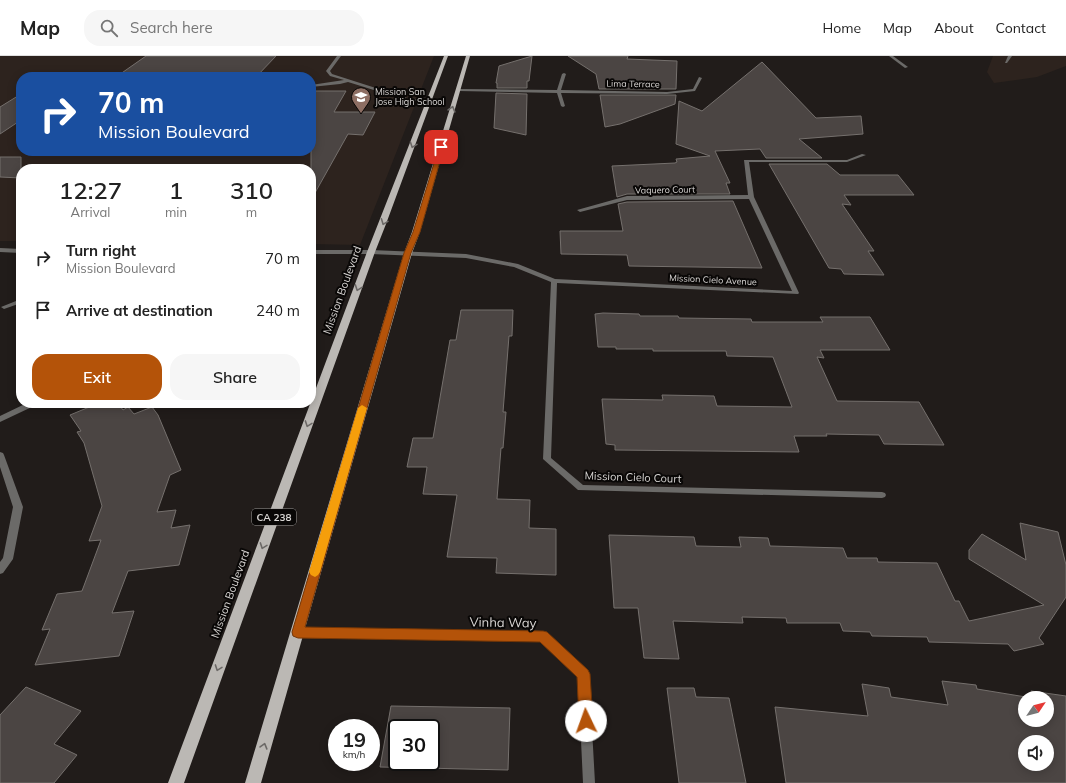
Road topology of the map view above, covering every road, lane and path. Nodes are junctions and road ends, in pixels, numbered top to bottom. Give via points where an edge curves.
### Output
1 (339, 56) edge
2 (446, 56) edge
3 (468, 56) edge
4 (891, 56) edge
5 (1010, 56) edge
6 (1006, 62) dead end
7 (906, 67) dead end
8 (564, 74) dead end
9 (700, 78) dead end
10 (349, 80) junction
11 (316, 85) edge
12 (458, 90) junction
13 (559, 91) junction
14 (429, 102) junction
15 (563, 106) dead end
16 (864, 155) dead end
17 (752, 197) junction
18 (580, 210) dead end
19 (0, 250) edge
20 (16, 251) edge
21 (316, 252) edge
22 (371, 252) junction
23 (408, 253) junction
24 (554, 281) junction
25 (16, 302) edge
26 (1, 305) edge
27 (316, 402) edge
28 (23, 408) edge
29 (314, 408) edge
30 (0, 419) edge
31 (0, 455) edge
32 (882, 495) dead end
33 (0, 570) edge
34 (298, 632) junction
35 (176, 783) edge
36 (253, 783) edge
37 (589, 783) edge

1 - 10 street via 328,71 331,75
2 - 14 main road, Mission Boulevard / CA 238
3 - 12 main road
4 - 7 street
5 - 6 street
8 - 13 street
9 - 13 street, Lima Terrace via 694,90 667,93
10 - 11 street
10 - 14 street via 407,99
12 - 13 street, Lima Terrace
23 -> 12 main road
13 - 15 street
14 -> 22 main road, Mission Boulevard / CA 238
16 - 17 street, Mission Cielo Avenue via 847,161 746,161
17 - 18 street, Vaquero Court via 627,198
17 - 24 street, Mission Cielo Avenue via 796,294
19 - 20 street
21 - 22 street, Mission Cielo Avenue
22 - 23 street, Mission Cielo Avenue
22 -> 27 main road, Mission Boulevard / CA 238
23 - 24 street, Mission Cielo Avenue via 466,256 516,265
23 - 34 main road
24 - 32 street, Mission Cielo Court via 547,459 581,488
25 - 26 street
28 - 30 street
29 -> 35 main road, Mission Boulevard / CA 238
31 - 33 street via 18,507 8,559
36 -> 34 main road
34 - 37 street, Vinha Way via 543,636 583,674

